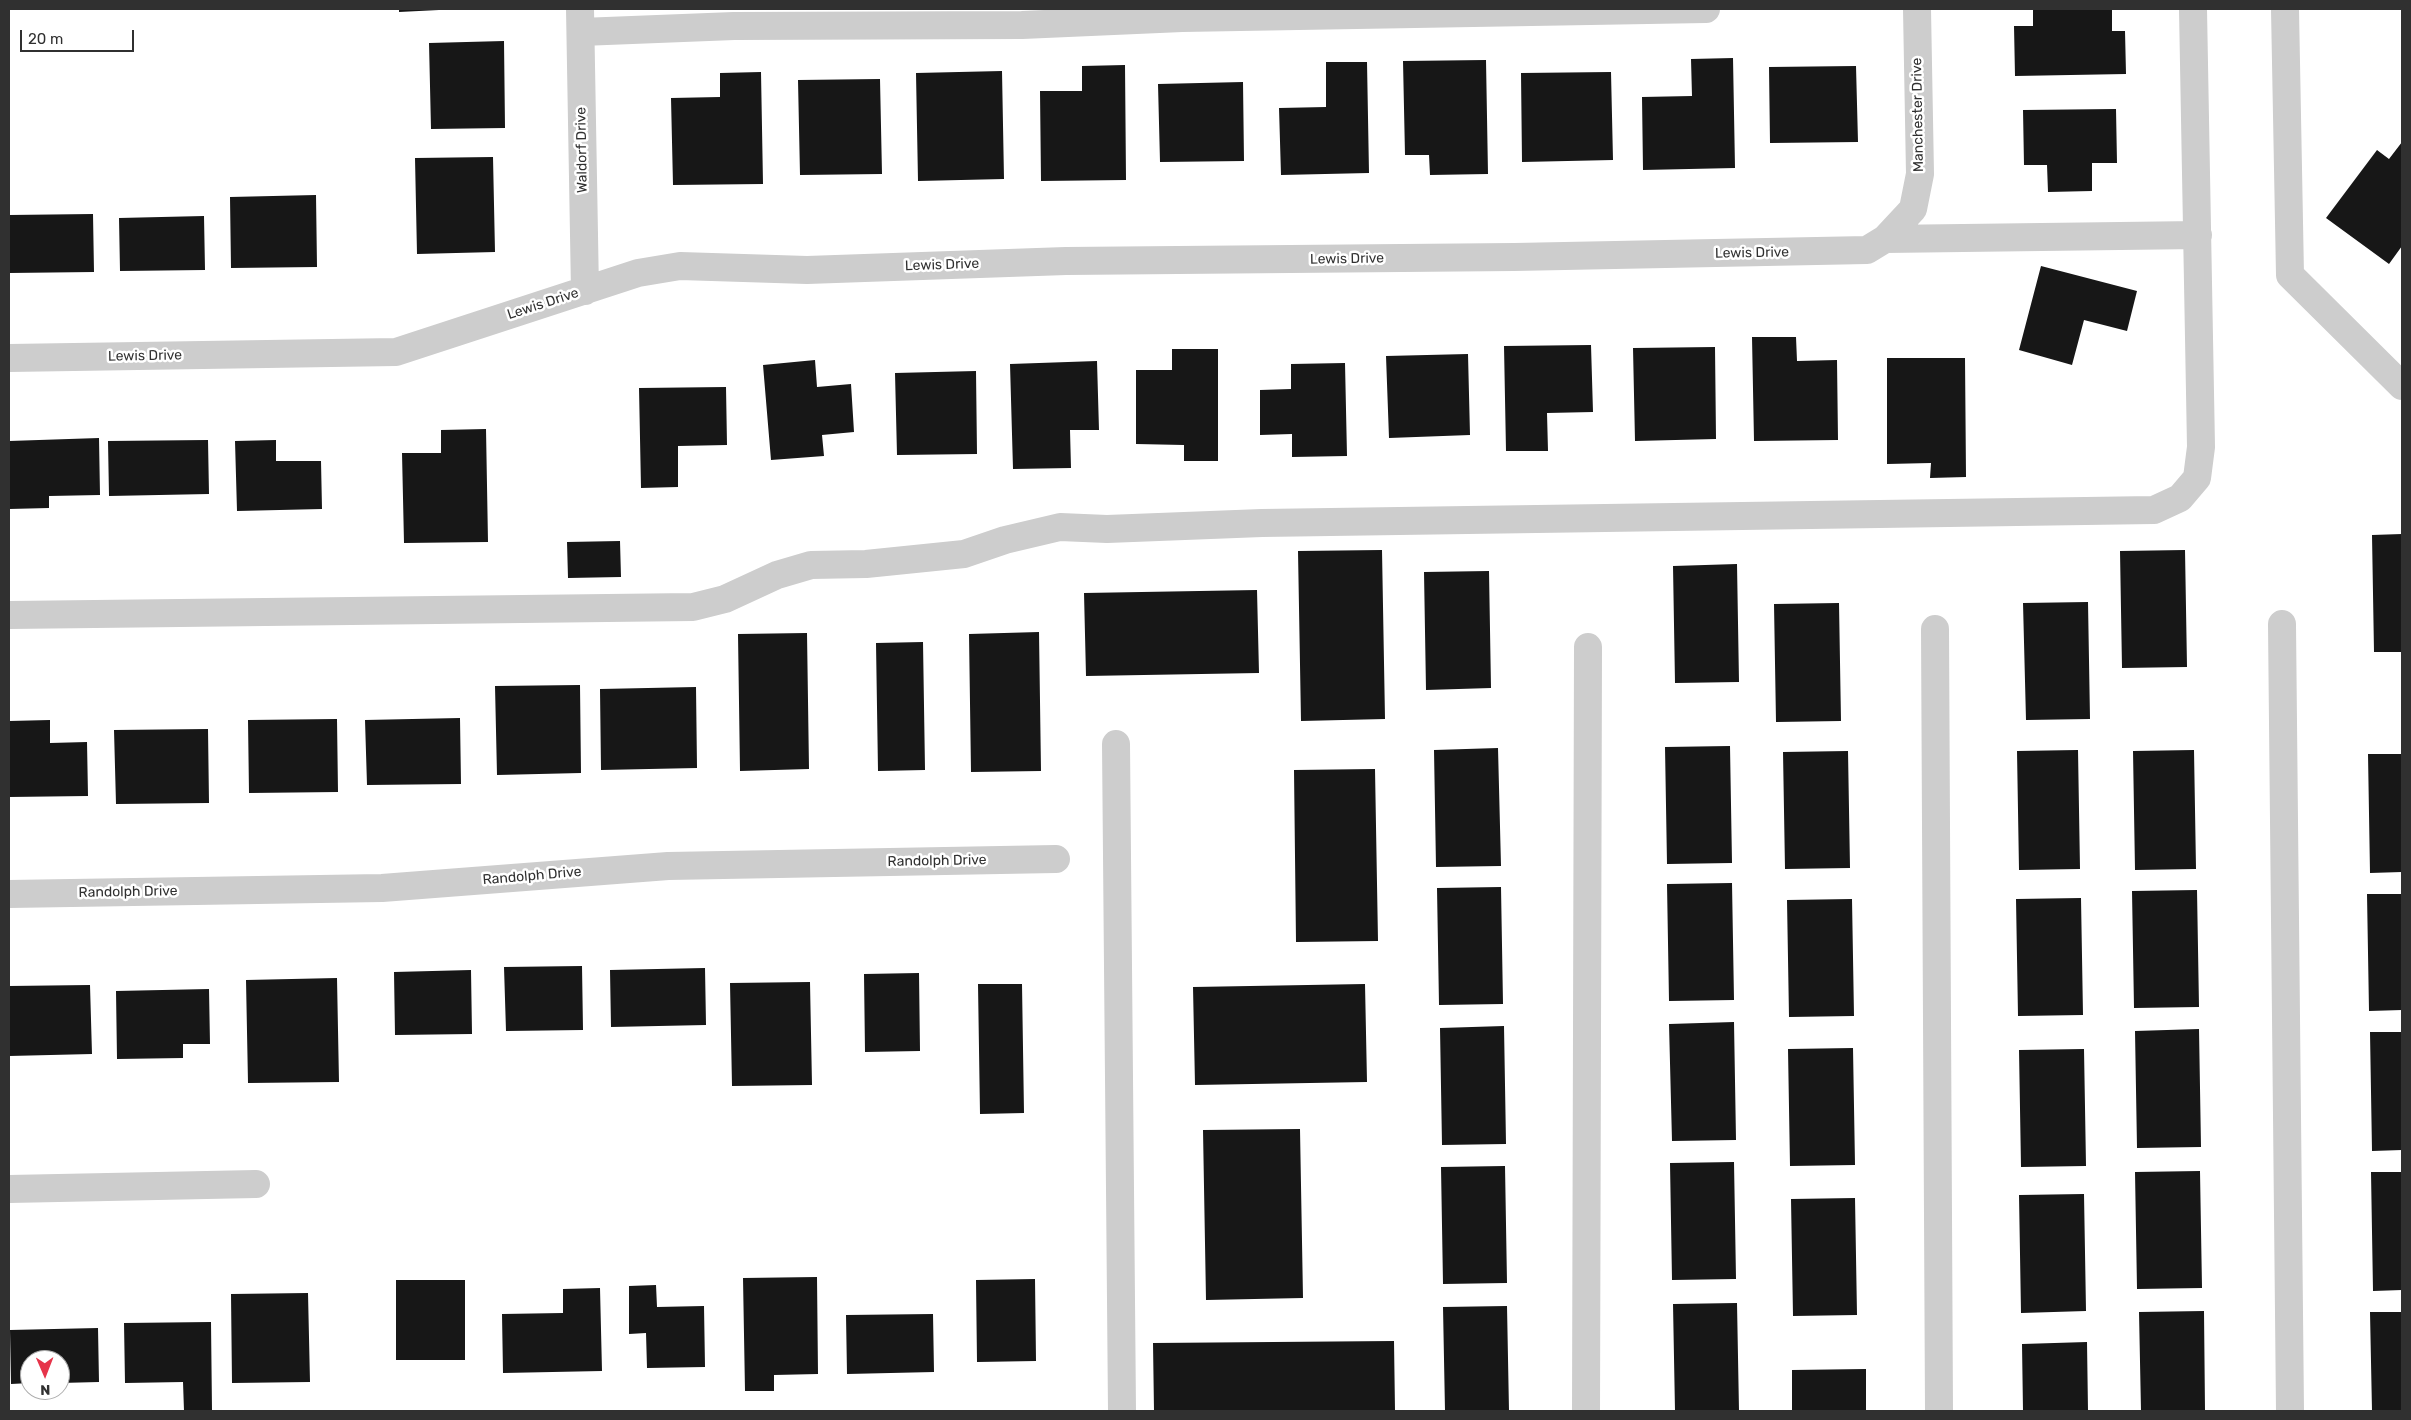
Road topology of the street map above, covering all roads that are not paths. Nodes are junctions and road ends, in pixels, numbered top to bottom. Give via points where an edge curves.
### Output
1 (1706, 9) edge
2 (1917, 9) edge
3 (2193, 9) edge
4 (2285, 9) edge
5 (580, 20) edge
6 (2198, 235) junction
7 (1885, 239) junction
8 (584, 291) junction
9 (9, 358) edge
10 (2402, 386) edge
11 (9, 615) edge
12 (2282, 624) dead end
13 (1935, 629) dead end
14 (1588, 647) dead end
15 (1116, 744) dead end
16 (1056, 859) dead end
17 (9, 894) edge
18 (256, 1184) dead end
19 (9, 1189) edge
20 (1122, 1411) edge
21 (1586, 1411) edge
22 (1939, 1411) edge
23 (2290, 1411) edge

1 - 5 street via 1192,18 1022,25 734,26
2 - 7 street, Manchester Drive via 1920,174 1913,209
3 - 6 street
4 - 10 street via 2290,275
5 - 8 street, Waldorf Drive
6 - 7 street
6 - 11 street via 2201,447 2197,478 2180,498 2154,510 1060,528 1005,540 964,554 866,564 811,565 770,578 725,599 693,607
7 - 8 street, Lewis Drive via 1867,250 1857,251 1066,261 806,270 680,266 638,273
8 - 9 street, Lewis Drive via 396,352
12 - 23 street
13 - 22 street
14 - 21 street
15 - 20 street
16 - 17 street, Randolph Drive via 668,866 382,888
18 - 19 street

